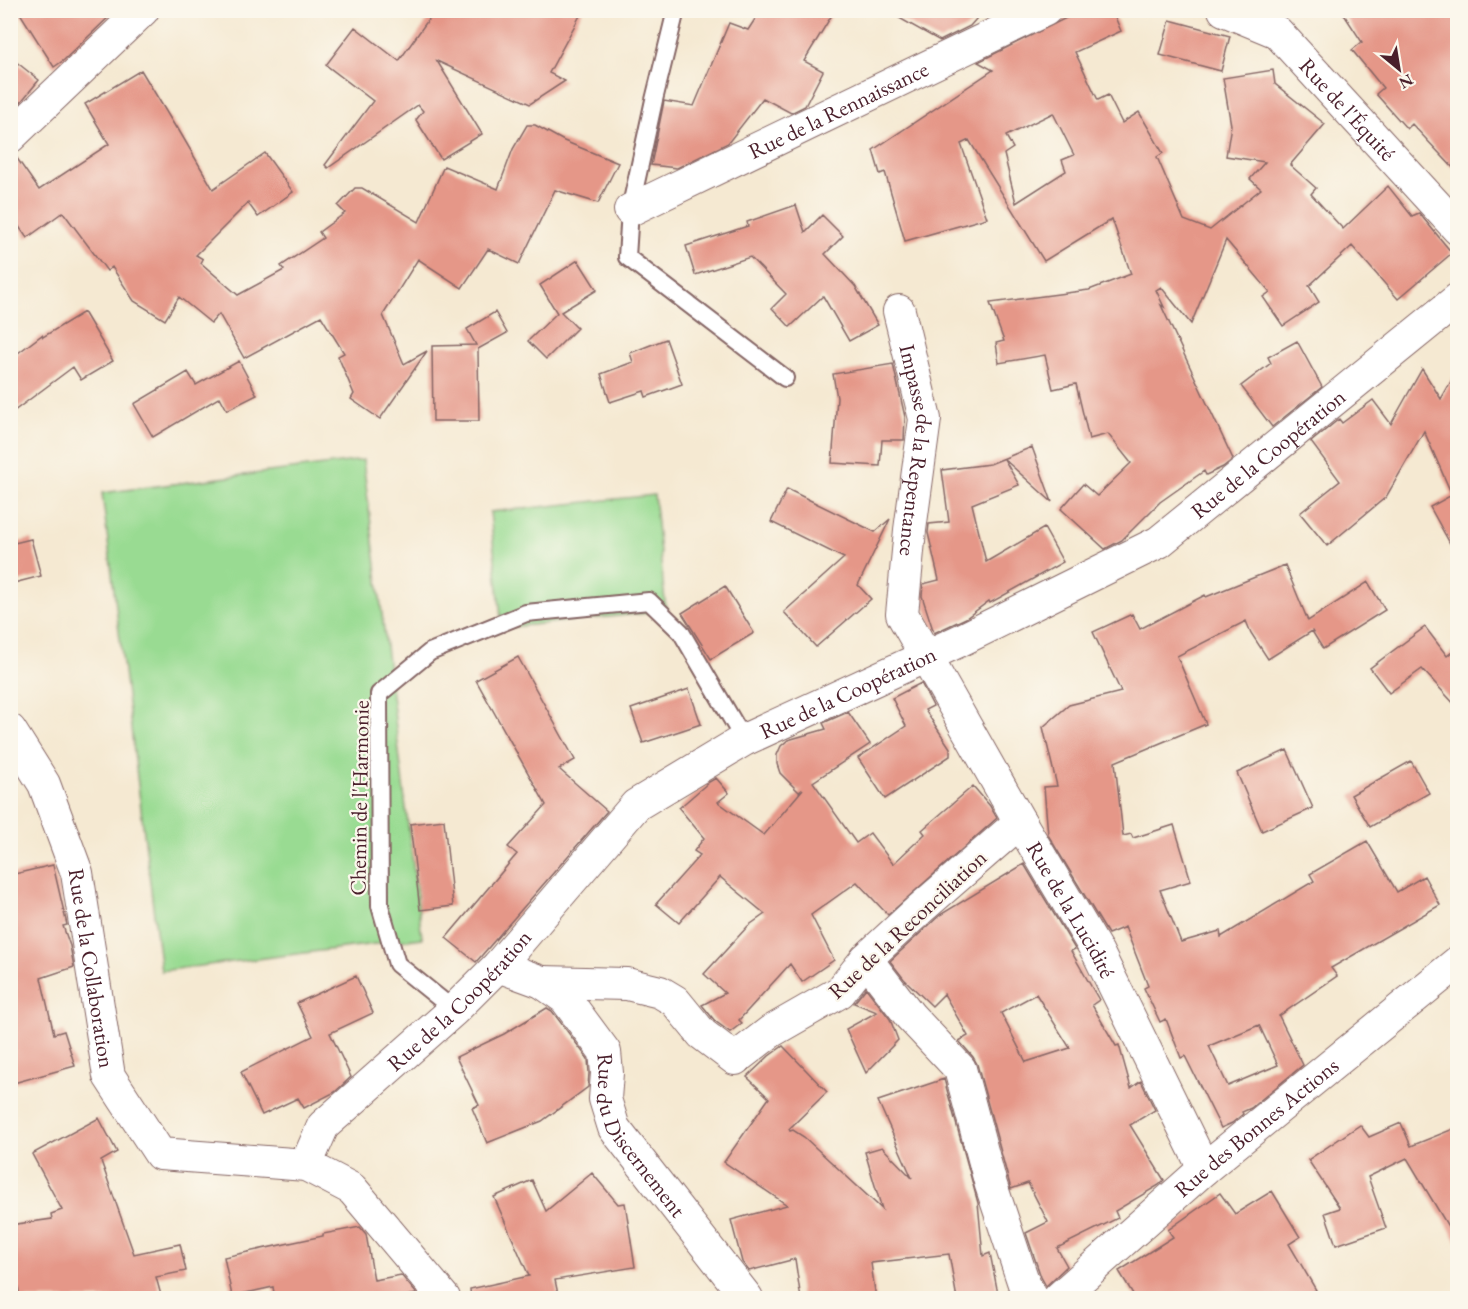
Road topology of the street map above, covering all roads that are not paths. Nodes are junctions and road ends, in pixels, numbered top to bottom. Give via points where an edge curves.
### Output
1 (143, 10) edge
2 (676, 10) edge
3 (1045, 10) edge
4 (1224, 10) edge
5 (10, 137) edge
6 (630, 210) junction
7 (1458, 229) edge
8 (1458, 299) edge
9 (899, 311) dead end
10 (785, 378) dead end
11 (926, 656) junction
12 (10, 730) edge
13 (744, 740) junction
14 (1020, 822) junction
15 (866, 959) junction
16 (1458, 962) edge
17 (498, 966) junction
18 (542, 982) junction
19 (454, 1010) junction
20 (306, 1165) junction
21 (1204, 1169) junction
22 (444, 1299) edge
23 (747, 1299) edge
24 (1032, 1299) edge
25 (1059, 1299) edge

1 - 5 street
2 - 6 lane
3 - 6 street, Rue de la Rennaissance
4 - 7 street, Rue de l'Équité via 1277,32
6 - 10 lane via 627,257
8 - 11 street, Rue de la Coopération via 1159,542
9 - 11 street, Impasse de la Repentance via 925,419 902,614
11 - 13 street, Rue de la Coopération
11 - 14 street, Rue de la Lucidité
12 - 20 street, Rue de la Collaboration via 44,784 77,873 109,1076 160,1154
13 - 17 street, Rue de la Coopération via 636,805
13 - 19 lane, Chemin de l'Harmonie via 681,632 649,601 526,614 430,652 379,694 380,906 397,964
14 - 15 street, Rue de la Reconciliation
14 - 21 street, Rue de la Lucidité via 1098,952
15 - 18 street, Rue de la Reconciliation via 840,992 770,1032 735,1059 702,1034 675,1001 660,992 627,984
15 - 24 street via 910,1016 960,1069 991,1185
16 - 21 street, Rue des Bonnes Actions
17 - 18 street, Rue du Discernement
17 - 19 street, Rue de la Coopération
18 - 23 street, Rue du Discernement via 565,998 605,1052 605,1099 614,1128
19 - 20 street, Rue de la Coopération via 323,1126
20 - 22 street, Rue de la Collaboration via 352,1189
21 - 25 street, Rue des Bonnes Actions

